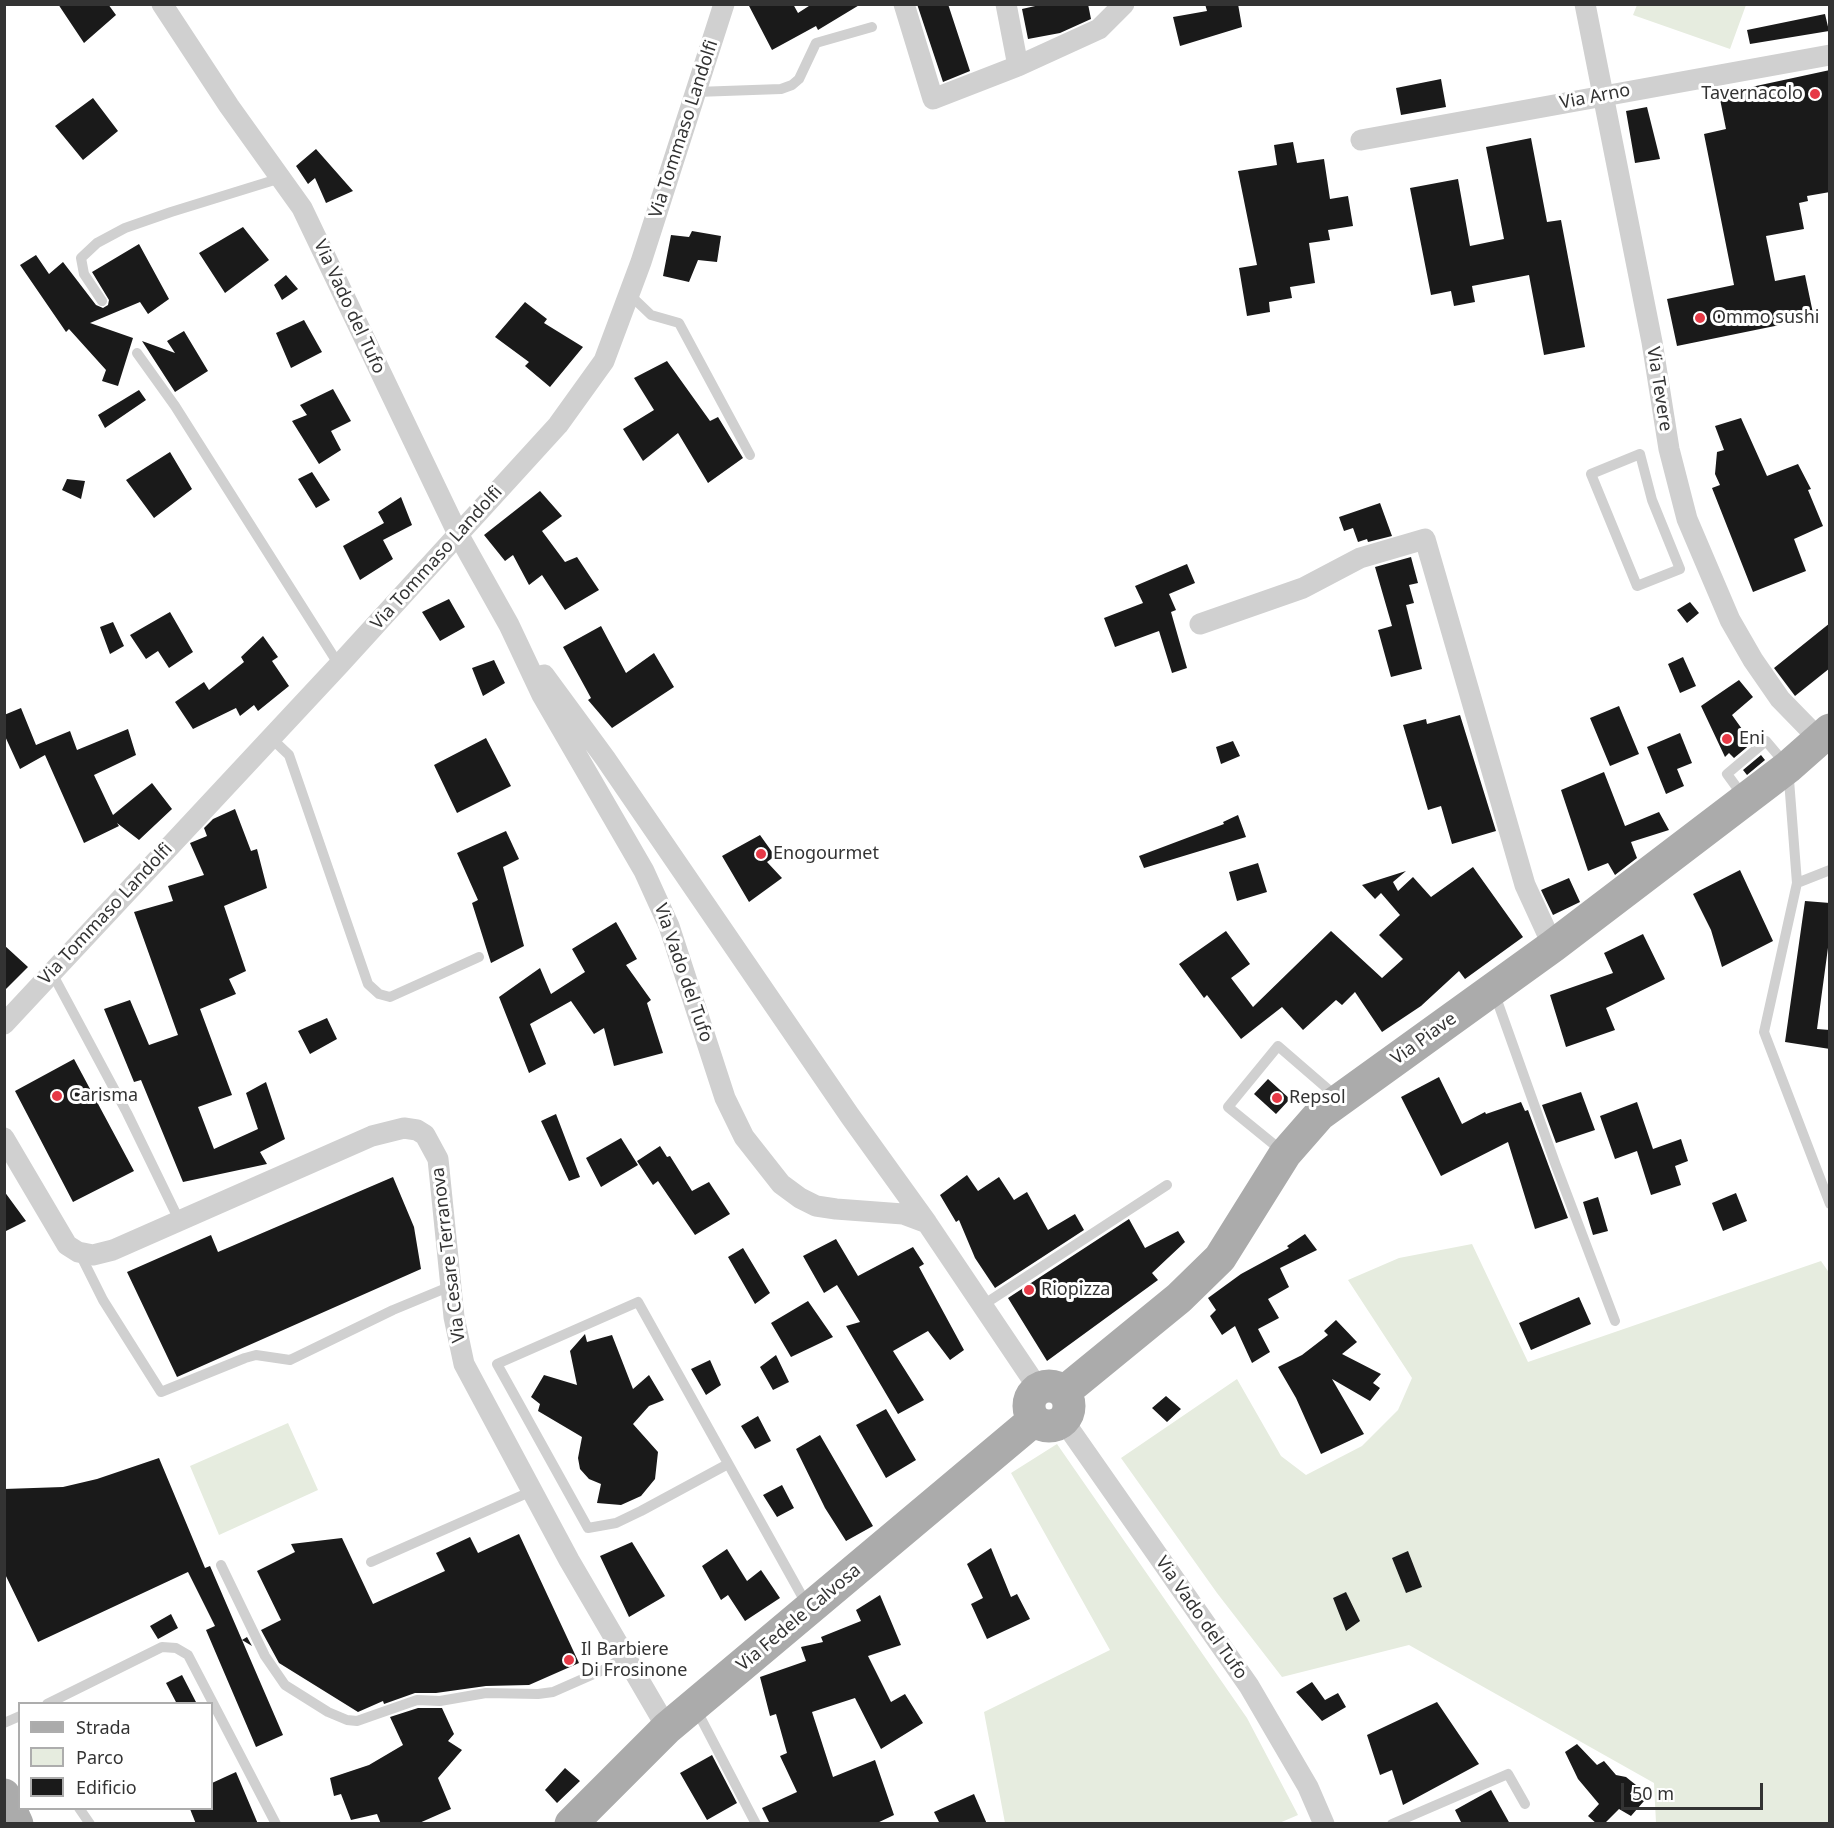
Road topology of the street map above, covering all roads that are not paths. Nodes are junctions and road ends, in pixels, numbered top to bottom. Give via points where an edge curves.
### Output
1 (162, 4) edge
2 (724, 4) edge
3 (904, 4) edge
4 (1006, 4) edge
5 (1124, 4) edge
6 (1585, 4) edge
7 (872, 27) dead end
8 (1830, 55) edge
9 (1018, 66) junction
10 (696, 92) junction
11 (1601, 96) junction
12 (1362, 140) dead end
13 (281, 178) junction
14 (629, 294) junction
15 (102, 301) dead end
16 (137, 353) dead end
17 (750, 454) dead end
18 (458, 534) junction
19 (1691, 563) junction
20 (1200, 624) dead end
21 (509, 626) junction
22 (339, 665) junction
23 (1824, 735) edge
24 (270, 737) junction
25 (1788, 767) junction
26 (1830, 870) edge
27 (1797, 883) junction
28 (1554, 946) junction
29 (479, 957) dead end
30 (52, 973) junction
31 (1493, 989) junction
32 (4, 1024) edge
33 (1339, 1100) junction
34 (4, 1138) edge
35 (1285, 1154) junction
36 (1167, 1185) dead end
37 (1830, 1204) edge
38 (179, 1220) junction
39 (927, 1223) junction
40 (78, 1252) junction
41 (452, 1286) junction
42 (983, 1305) junction
43 (1615, 1321) dead end
44 (1050, 1405) junction
45 (728, 1464) junction
46 (532, 1491) junction
47 (371, 1562) dead end
48 (221, 1565) dead end
49 (809, 1609) junction
50 (626, 1656) junction
51 (51, 1702) edge
52 (212, 1702) edge
53 (213, 1703) edge
54 (694, 1705) junction
55 (18, 1717) edge
56 (4, 1723) edge
57 (667, 1728) junction
58 (4, 1795) edge
59 (1525, 1804) dead end
60 (80, 1810) edge
61 (17, 1824) edge
62 (90, 1824) edge
63 (276, 1824) edge
64 (571, 1824) edge
65 (756, 1824) edge
66 (1324, 1824) edge
67 (1392, 1824) edge

1 - 13 street, Via Vado del Tufo
2 - 10 street, Via Tommaso Landolfi
3 - 9 street via 933,99
4 - 9 street
5 - 9 street via 1099,29
6 - 11 street, Via Tevere
7 - 10 lane via 816,43 799,80 782,89
8 - 11 street, Via Arno
10 - 14 street, Via Tommaso Landolfi
11 - 12 street, Via Arno
11 - 19 street, Via Tevere via 1652,342 1669,449 1687,519
13 - 15 lane via 125,228 97,243 81,258 84,274
13 - 18 street, Via Vado del Tufo via 302,208
14 - 17 lane via 651,315 679,323
14 - 18 street, Via Tommaso Landolfi via 598,370 558,425
16 - 22 lane via 175,406
18 - 21 street, Via Vado del Tufo
18 - 22 street, Via Tommaso Landolfi
19 - 19 lane via 1637,586 1591,474 1640,454 1652,500
19 - 23 street, Via Tevere via 1780,699
20 - 28 street via 1303,588 1360,558 1425,539 1525,885
21 - 39 street, Via Vado del Tufo
21 - 39 street, Via Vado del Tufo via 542,695 661,907 725,1098 744,1137 781,1184 816,1206 903,1214
22 - 24 street, Via Tommaso Landolfi
23 - 25 main road, Via Piave
24 - 29 lane via 289,755 368,984 379,994 390,997
24 - 30 street, Via Tommaso Landolfi
25 - 27 lane
25 - 28 main road, Via Piave
26 - 27 lane
27 - 37 lane via 1764,1032
28 - 31 main road, Via Piave
30 - 32 street, Via Tommaso Landolfi
30 - 38 lane
31 - 33 main road, Via Piave
31 - 43 lane
33 - 35 main road, Via Piave via 1320,1114
33 - 35 lane via 1278,1046 1228,1107
34 - 40 street via 56,1229
35 - 44 main road, Via Piave via 1220,1258 1179,1298
36 - 42 lane
38 - 40 street, Via Cesare Terranova via 103,1253
38 - 41 street, Via Cesare Terranova via 372,1136 404,1128 417,1130 425,1135 438,1159
39 - 42 street, Via Vado del Tufo
40 - 41 lane via 103,1300 162,1392 256,1355 290,1360
41 - 46 street, Via Cesare Terranova via 464,1364
42 - 44 street, Via Vado del Tufo
44 - 49 main road, Via Fedele Calvosa
44 - 66 street, Via Vado del Tufo via 1249,1686 1308,1787
45 - 45 lane via 616,1523 588,1528 497,1364 638,1302
45 - 49 lane
46 - 47 lane
46 - 50 street, Via Cesare Terranova
48 - 50 lane via 265,1656 285,1686 347,1720 357,1721 417,1700 553,1692
49 - 54 main road, Via Fedele Calvosa
50 - 57 street, Via Cesare Terranova
51 - 52 lane via 162,1647 176,1648 188,1655
53 - 63 lane
54 - 57 main road, Via Fedele Calvosa
54 - 65 lane
55 - 56 lane
57 - 64 main road, Via Fedele Calvosa
58 - 61 main road
59 - 67 lane via 1508,1774
60 - 62 lane

